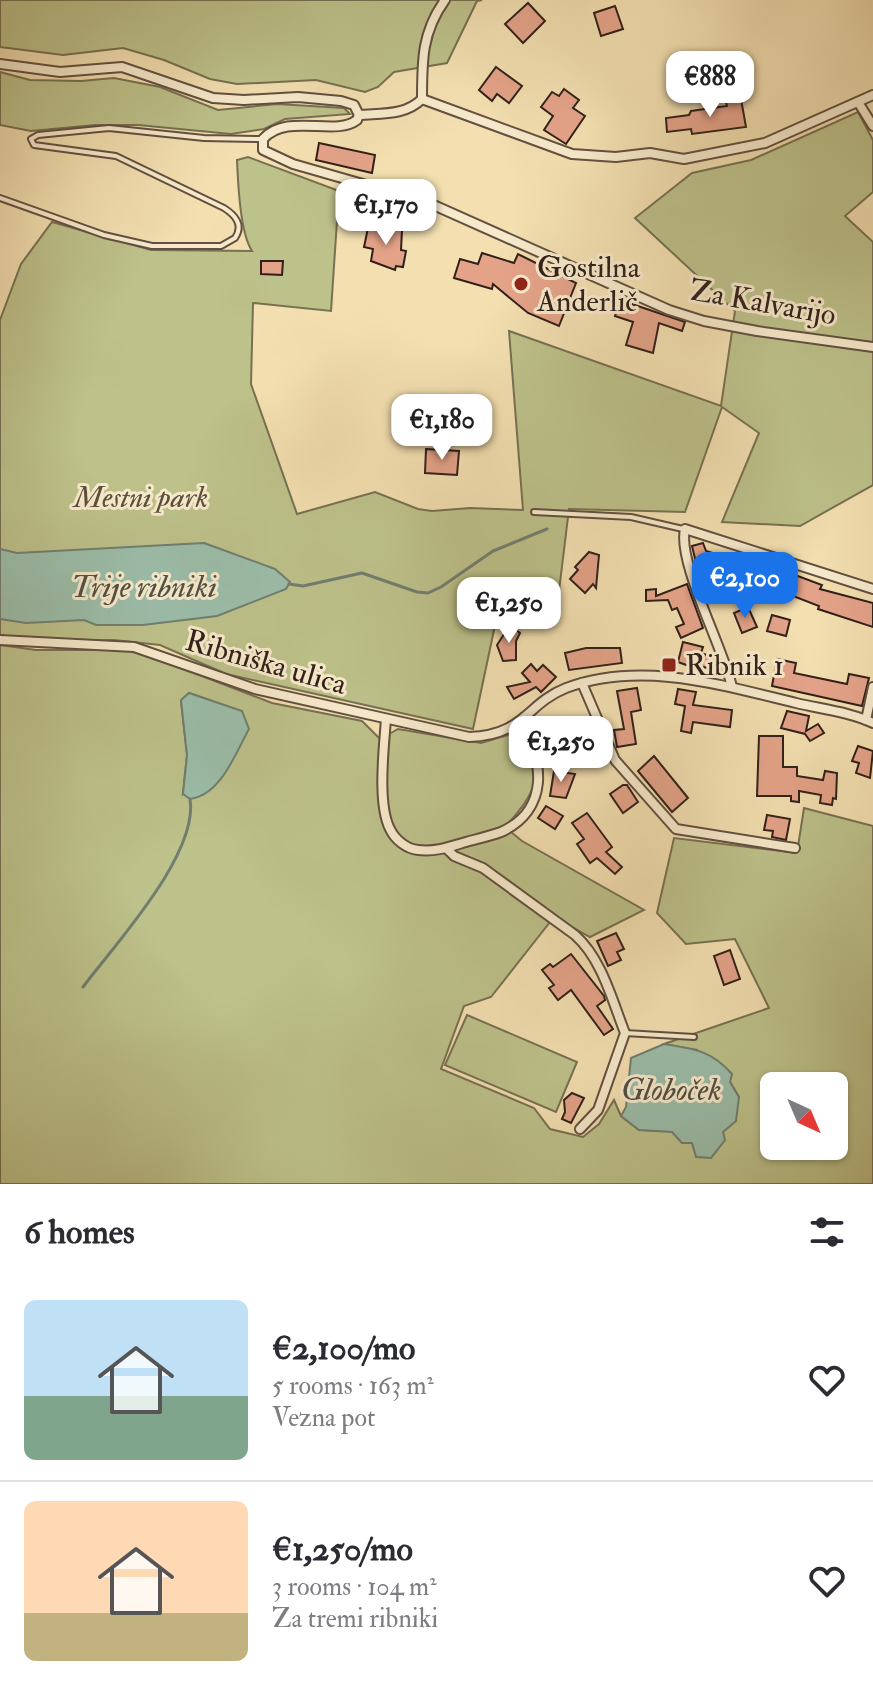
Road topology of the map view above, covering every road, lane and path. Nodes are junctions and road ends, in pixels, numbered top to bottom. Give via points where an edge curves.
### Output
1 (445, 0) edge
2 (0, 64) edge
3 (873, 95) edge
4 (422, 99) junction
5 (858, 102) junction
6 (359, 115) junction
7 (873, 126) edge
8 (263, 139) junction
9 (0, 198) edge
10 (873, 347) edge
11 (534, 512) dead end
12 (685, 529) junction
13 (873, 589) edge
14 (0, 640) edge
15 (582, 683) junction
16 (732, 687) junction
17 (873, 687) edge
18 (386, 719) junction
19 (870, 722) edge
20 (517, 724) junction
21 (795, 848) dead end
22 (448, 850) junction
23 (625, 1033) junction
24 (694, 1037) dead end
25 (580, 1129) dead end

1 - 4 street via 425,36
2 - 6 street via 60,72 122,67 213,98 341,101 354,105
3 - 5 street
4 - 5 street via 572,154 650,153 684,159 765,143
4 - 6 street via 400,112
5 - 7 street
6 - 8 street via 349,125 287,127
8 - 9 lane via 109,128 31,139 34,145 116,156 224,208 239,228 235,238 221,246 152,246
8 - 10 street, Za Kalvarijo via 263,150 277,159 429,203 669,310 757,331
11 - 12 lane via 631,517
12 - 13 street
12 - 16 street via 684,556
14 - 18 street, Ribniška ulica via 134,647 236,683
15 - 16 street, Ribniška ulica via 648,674
15 - 20 street, Ribniška ulica via 561,690
15 - 21 street via 615,760 676,829
16 - 19 street, Ribniška ulica
17 - 19 street
18 - 20 street, Ribniška ulica via 469,737
18 - 22 street via 383,765 389,827 416,850
20 - 22 street via 540,770 533,802 501,832
22 - 23 street via 483,868 585,944
23 - 24 lane
23 - 25 street via 598,1110

